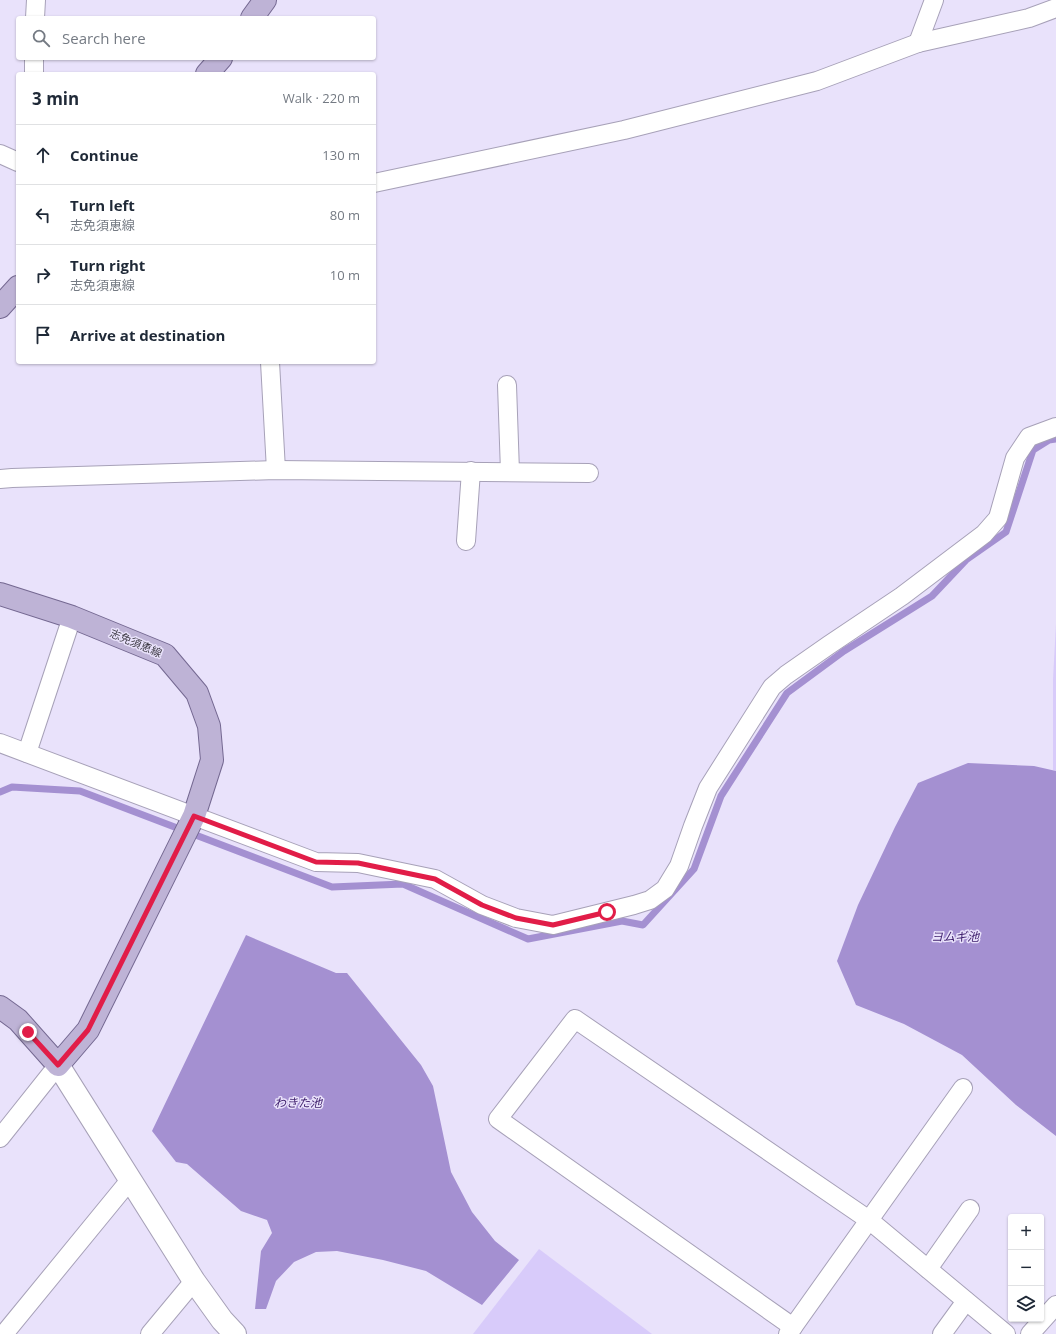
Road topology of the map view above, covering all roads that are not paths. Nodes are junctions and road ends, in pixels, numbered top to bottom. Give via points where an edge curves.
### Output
1 (36, 0) edge
2 (265, 0) edge
3 (934, 0) edge
4 (1056, 8) edge
5 (35, 16) edge
6 (253, 16) edge
7 (918, 43) junction
8 (34, 60) edge
9 (219, 60) edge
10 (34, 72) edge
11 (209, 72) edge
12 (0, 154) edge
13 (16, 161) edge
14 (376, 183) edge
15 (16, 289) edge
16 (0, 307) edge
17 (270, 364) edge
18 (507, 385) dead end
19 (1056, 427) edge
20 (276, 470) junction
21 (471, 472) junction
22 (510, 472) junction
23 (589, 472) dead end
24 (0, 479) edge
25 (466, 541) dead end
26 (0, 594) edge
27 (72, 617) junction
28 (0, 743) edge
29 (27, 753) junction
30 (194, 816) junction
31 (0, 1007) edge
32 (58, 1065) junction
33 (963, 1088) dead end
34 (0, 1138) edge
35 (130, 1180) junction
36 (970, 1209) dead end
37 (869, 1220) junction
38 (928, 1269) junction
39 (194, 1281) junction
40 (966, 1300) junction
41 (1056, 1305) edge
42 (790, 1331) edge
43 (4, 1334) edge
44 (150, 1334) edge
45 (235, 1334) edge
46 (942, 1334) edge
47 (1006, 1334) edge
48 (1030, 1334) edge

1 - 5 street
2 - 6 main road
3 - 7 street
4 - 7 street via 1029,18
7 - 14 street via 817,81 624,130
8 - 10 street
9 - 11 main road
12 - 13 street
15 - 16 main road
17 - 20 street
18 - 22 street
19 - 30 street via 1029,437 1015,458 998,518 984,534 902,596 804,662 772,687 708,788 679,866 665,889 650,900 553,925 516,918 482,905 435,879 358,863 316,862
20 - 21 street
20 - 24 street
21 - 22 street
21 - 25 street
22 - 23 street
26 - 27 main road, 志免須恵線
27 - 29 street
27 - 30 main road, 志免須恵線 via 165,655 197,693 209,726 212,760
28 - 29 street
29 - 30 street
30 - 32 main road, 志免須恵線 via 88,1030
31 - 32 main road via 18,1020
32 - 34 street
32 - 35 street
33 - 37 street
35 - 39 street
35 - 43 street
36 - 38 street
37 - 38 street
37 - 42 street
37 - 42 street via 575,1019 498,1119
38 - 40 street
39 - 44 street
39 - 45 street
40 - 46 street
40 - 47 street
41 - 48 street

